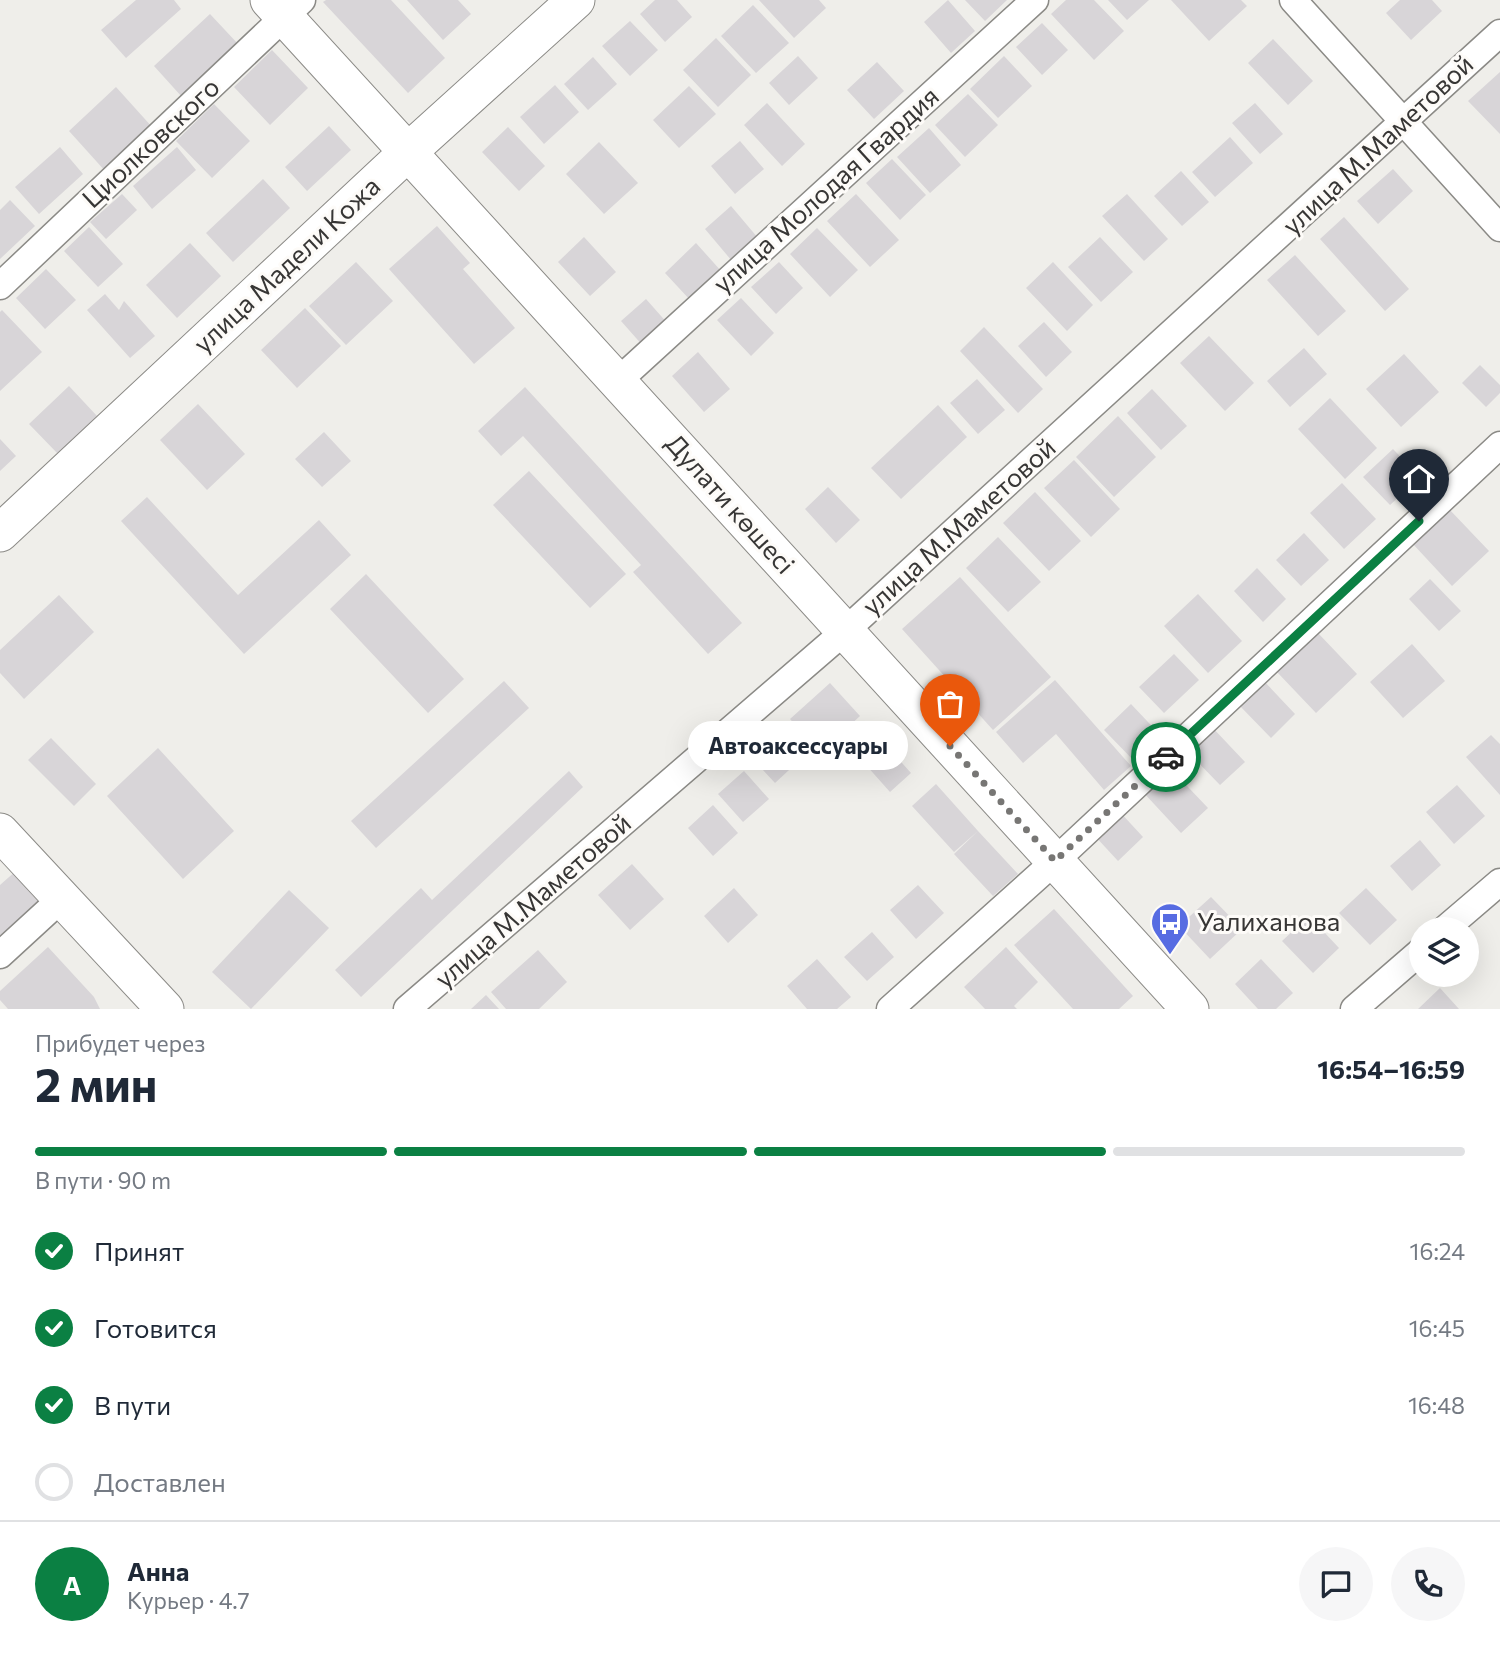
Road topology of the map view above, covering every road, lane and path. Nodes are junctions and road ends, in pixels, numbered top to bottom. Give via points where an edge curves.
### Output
1 (576, 0) edge
2 (1035, 0) edge
3 (1293, 0) edge
4 (285, 5) edge
5 (1500, 33) edge
6 (1404, 122) junction
7 (409, 151) junction
8 (1500, 228) edge
9 (0, 286) edge
10 (618, 381) junction
11 (1500, 445) edge
12 (0, 533) edge
13 (845, 631) junction
14 (0, 832) edge
15 (1055, 861) junction
16 (1500, 882) edge
17 (61, 899) junction
18 (1460, 917) edge
19 (0, 955) edge
20 (1409, 961) edge
21 (164, 1009) edge
22 (407, 1009) edge
23 (890, 1009) edge
24 (1190, 1009) edge
25 (1354, 1009) edge

1 - 7 main road, улица Мадели Кожа
2 - 10 street, улица Молодая Гвардия
3 - 6 street
4 - 7 main road, Дулати көшесі
4 - 9 street, Циолковского
5 - 6 street, улица М.Маметовой
6 - 8 street
6 - 13 street, улица М.Маметовой
7 - 10 main road, Дулати көшесі
7 - 12 main road, улица Мадели Кожа
10 - 13 main road, Дулати көшесі
11 - 15 street
13 - 15 main road, Дулати көшесі
13 - 22 street, улица М.Маметовой
14 - 17 main road
15 - 23 street
15 - 24 main road, Дулати көшесі
16 - 18 street
17 - 19 street
17 - 21 main road
20 - 25 street

